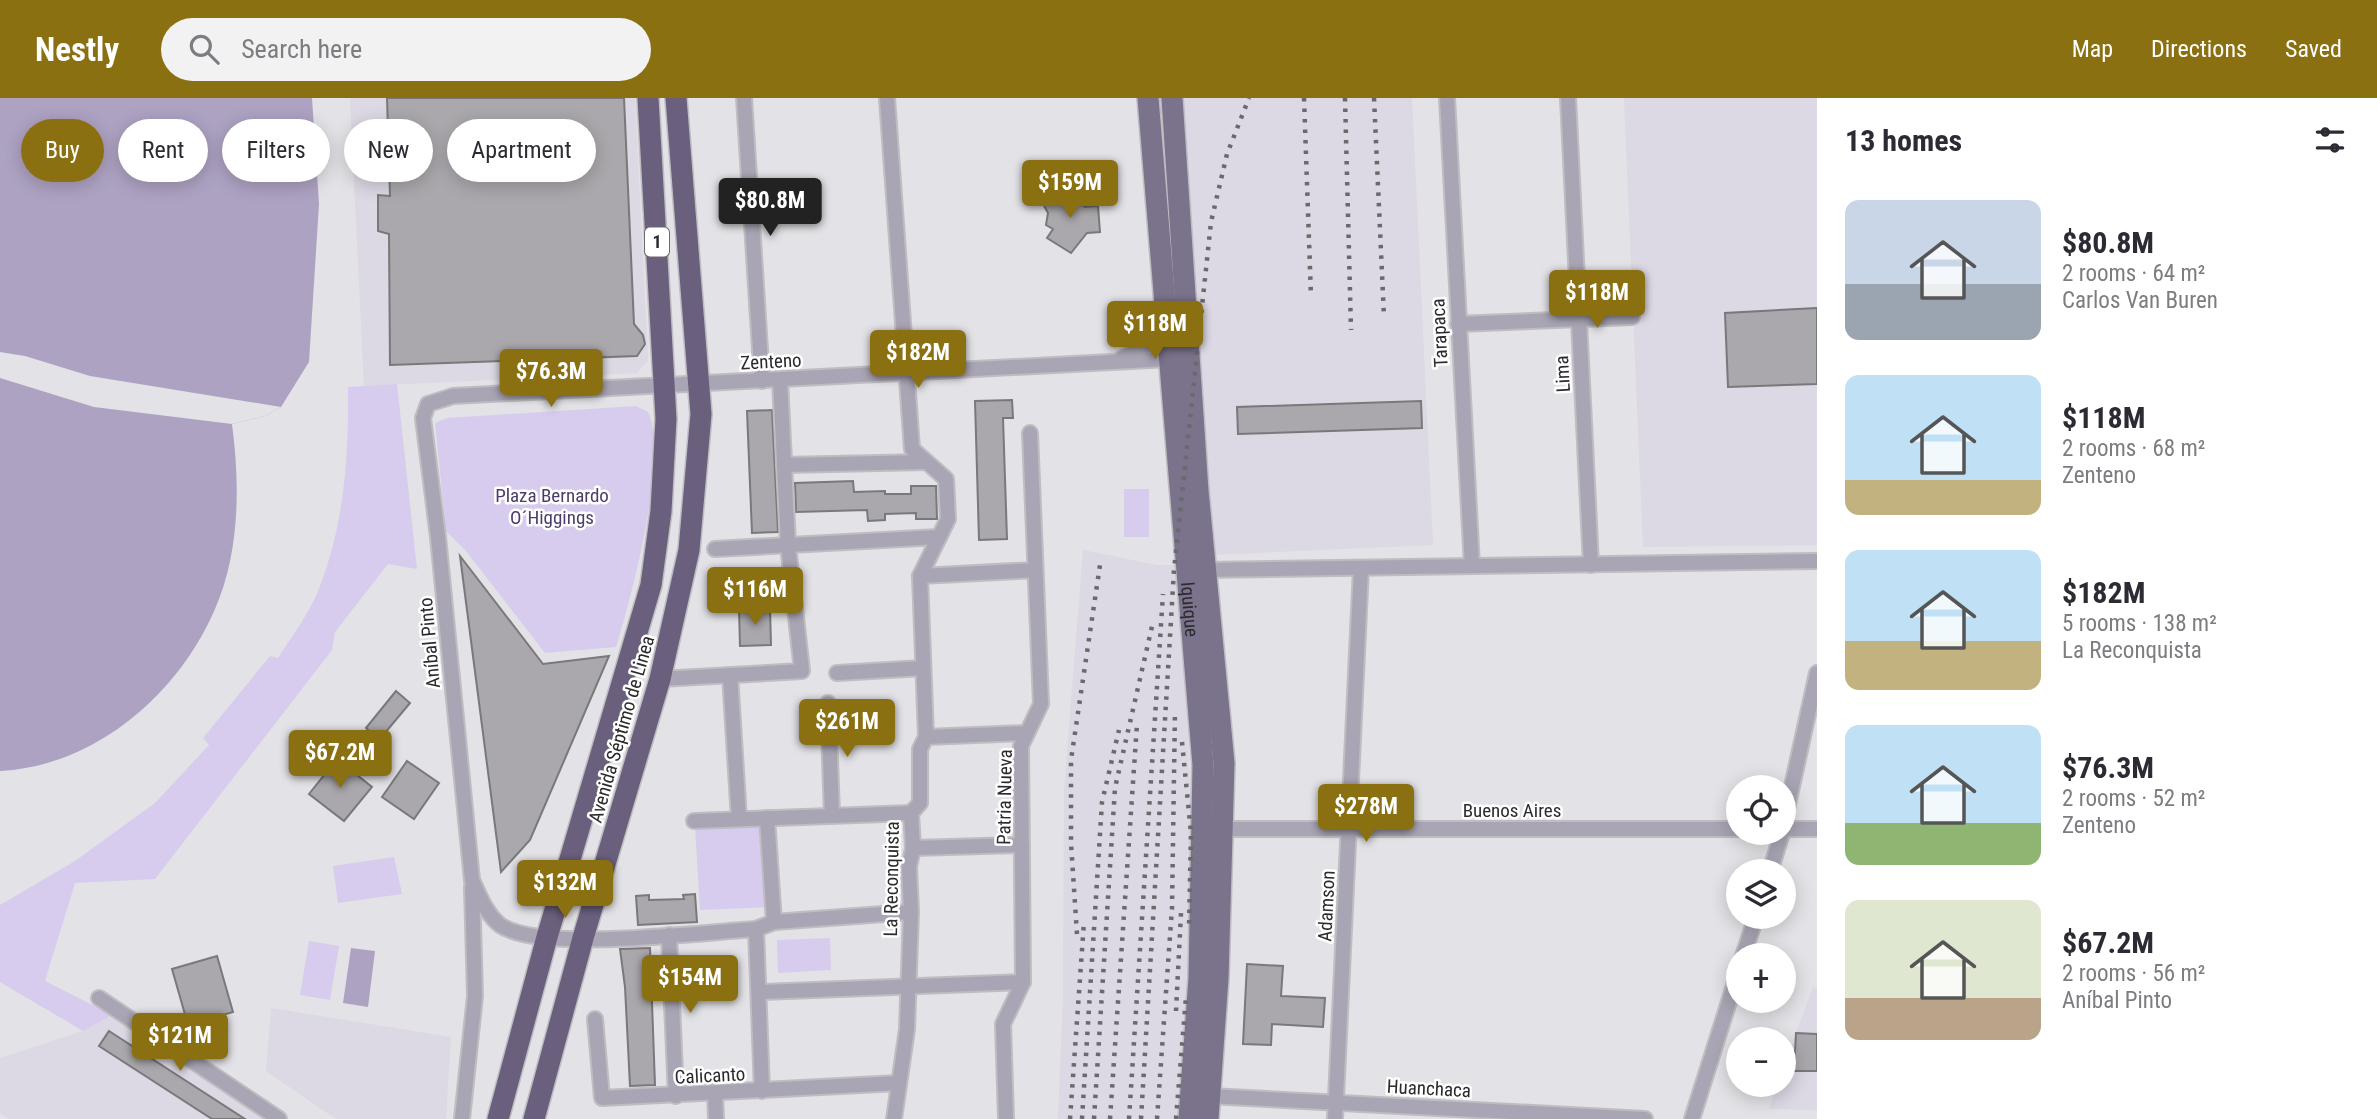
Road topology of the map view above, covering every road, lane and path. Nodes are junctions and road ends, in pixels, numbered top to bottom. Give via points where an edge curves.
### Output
1 (648, 98) edge
2 (676, 98) edge
3 (744, 98) edge
4 (887, 98) edge
5 (1148, 98) edge
6 (1172, 98) edge
7 (1447, 98) edge
8 (1568, 98) edge
9 (1184, 285) junction
10 (1632, 317) dead end
11 (1579, 319) junction
12 (1458, 324) junction
13 (1166, 327) junction
14 (1168, 359) junction
15 (1117, 362) junction
16 (905, 373) junction
17 (780, 380) junction
18 (762, 381) junction
19 (698, 384) junction
20 (665, 386) junction
21 (428, 404) joint
22 (1030, 433) dead end
23 (926, 462) junction
24 (784, 465) junction
25 (1181, 529) junction
26 (939, 537) junction
27 (788, 545) junction
28 (715, 549) dead end
29 (1817, 561) edge
30 (1591, 565) junction
31 (1472, 566) junction
32 (1361, 568) junction
33 (1035, 570) junction
34 (1205, 570) junction
35 (920, 576) junction
36 (923, 668) junction
37 (837, 673) dead end
38 (1817, 673) edge
39 (730, 675) junction
40 (660, 679) junction
41 (828, 703) dead end
42 (1027, 733) junction
43 (926, 737) junction
44 (1795, 775) edge
45 (911, 813) junction
46 (832, 815) junction
47 (767, 818) junction
48 (739, 819) junction
49 (694, 821) dead end
50 (1213, 829) junction
51 (1726, 829) edge
52 (1817, 829) edge
53 (1349, 830) junction
54 (1796, 830) edge
55 (1022, 845) junction
56 (913, 848) junction
57 (472, 880) junction
58 (911, 912) junction
59 (774, 922) junction
60 (756, 929) junction
61 (669, 934) junction
62 (547, 937) junction
63 (583, 938) junction
64 (1023, 982) junction
65 (907, 985) junction
66 (760, 992) junction
67 (99, 998) dead end
68 (1726, 1011) edge
69 (595, 1019) dead end
70 (899, 1083) junction
71 (762, 1091) junction
72 (715, 1094) junction
73 (676, 1096) junction
74 (1210, 1096) junction
75 (1336, 1103) junction
76 (279, 1119) edge
77 (462, 1119) edge
78 (498, 1119) edge
79 (534, 1119) edge
80 (716, 1119) edge
81 (894, 1119) edge
82 (1006, 1119) edge
83 (1189, 1119) edge
84 (1208, 1119) edge
85 (1335, 1119) edge
86 (1645, 1119) edge
87 (1692, 1119) edge

1 - 20 highway, 1
2 - 19 highway, 1
3 - 18 street
4 - 16 street, La Reconquista
5 - 13 main road, Iquique
6 - 9 main road, Iquique
7 - 12 street, Tarapaca
8 - 11 street, Lima
9 - 13 main road via 1176,314
9 - 34 main road, Iquique
10 - 11 street
11 - 12 street
11 - 30 street, Lima
12 - 31 street, Tarapaca
13 - 14 main road, Iquique
13 - 15 street, Zenteno via 1152,343
14 - 15 street, Zenteno
14 - 25 main road, Iquique
15 - 16 street, Zenteno
16 - 17 street, Zenteno
16 - 23 street, La Reconquista via 912,449
17 - 18 street, Zenteno
17 - 24 street
18 - 19 street, Zenteno
19 - 20 street, Zenteno
19 - 40 highway, Avenida Séptimo de Linea via 701,414 690,550
20 - 21 street, Zenteno via 440,397
20 - 62 highway, Avenida Séptimo de Linea via 661,511 652,585
21 - 57 street, Aníbal Pinto via 423,418
22 - 33 street, Patria Nueva
23 - 24 street
23 - 26 street, La Reconquista via 946,479 948,519
24 - 27 street
25 - 34 main road via 1188,548
25 - 50 main road, Iquique
26 - 27 street
26 - 35 street, La Reconquista
27 - 28 street
27 - 39 street via 802,671
29 - 30 street
30 - 31 street
31 - 32 street
32 - 34 street
32 - 53 street, Adamson
33 - 35 street
33 - 42 street, Patria Nueva via 1041,704
34 - 50 main road, Iquique via 1224,763
35 - 36 street, La Reconquista
36 - 37 street
36 - 43 street, La Reconquista
38 - 44 street
39 - 40 street
39 - 48 street
40 - 63 highway, Avenida Séptimo de Linea
41 - 46 street
42 - 43 street
42 - 55 street, Patria Nueva via 1021,746
43 - 45 street, La Reconquista via 920,749 920,803
45 - 46 street
45 - 56 street, La Reconquista
46 - 47 street
47 - 48 street
47 - 59 street
48 - 49 street
50 - 53 street, Buenos Aires
50 - 74 main road, Iquique
50 - 83 main road, Iquique
51 - 53 street, Buenos Aires
52 - 54 street
53 - 75 street, Adamson
55 - 56 street
55 - 64 street, Patria Nueva
56 - 58 street, La Reconquista
57 - 62 street, Aníbal Pinto via 491,916 501,925
57 - 77 street, Aníbal Pinto via 475,996
58 - 59 street, Aníbal Pinto
58 - 65 street, La Reconquista
59 - 60 street, Aníbal Pinto
60 - 61 street, Aníbal Pinto
60 - 66 street
61 - 63 street, Aníbal Pinto
61 - 73 street
62 - 63 street, Aníbal Pinto
62 - 78 highway, Avenida Séptimo de Linea
63 - 79 highway, Avenida Séptimo de Linea
64 - 65 street
64 - 82 street, Patria Nueva via 1003,1024
65 - 66 street
65 - 70 street, La Reconquista via 907,1029
66 - 71 street
67 - 76 street
68 - 87 street
69 - 73 street, Calicanto via 602,1098
70 - 71 street, Calicanto
70 - 81 street, La Reconquista
71 - 72 street, Calicanto
72 - 73 street, Calicanto
72 - 80 street
74 - 75 street, Huanchaca
74 - 84 main road, Iquique
75 - 85 street, Adamson
75 - 86 street, Huanchaca

